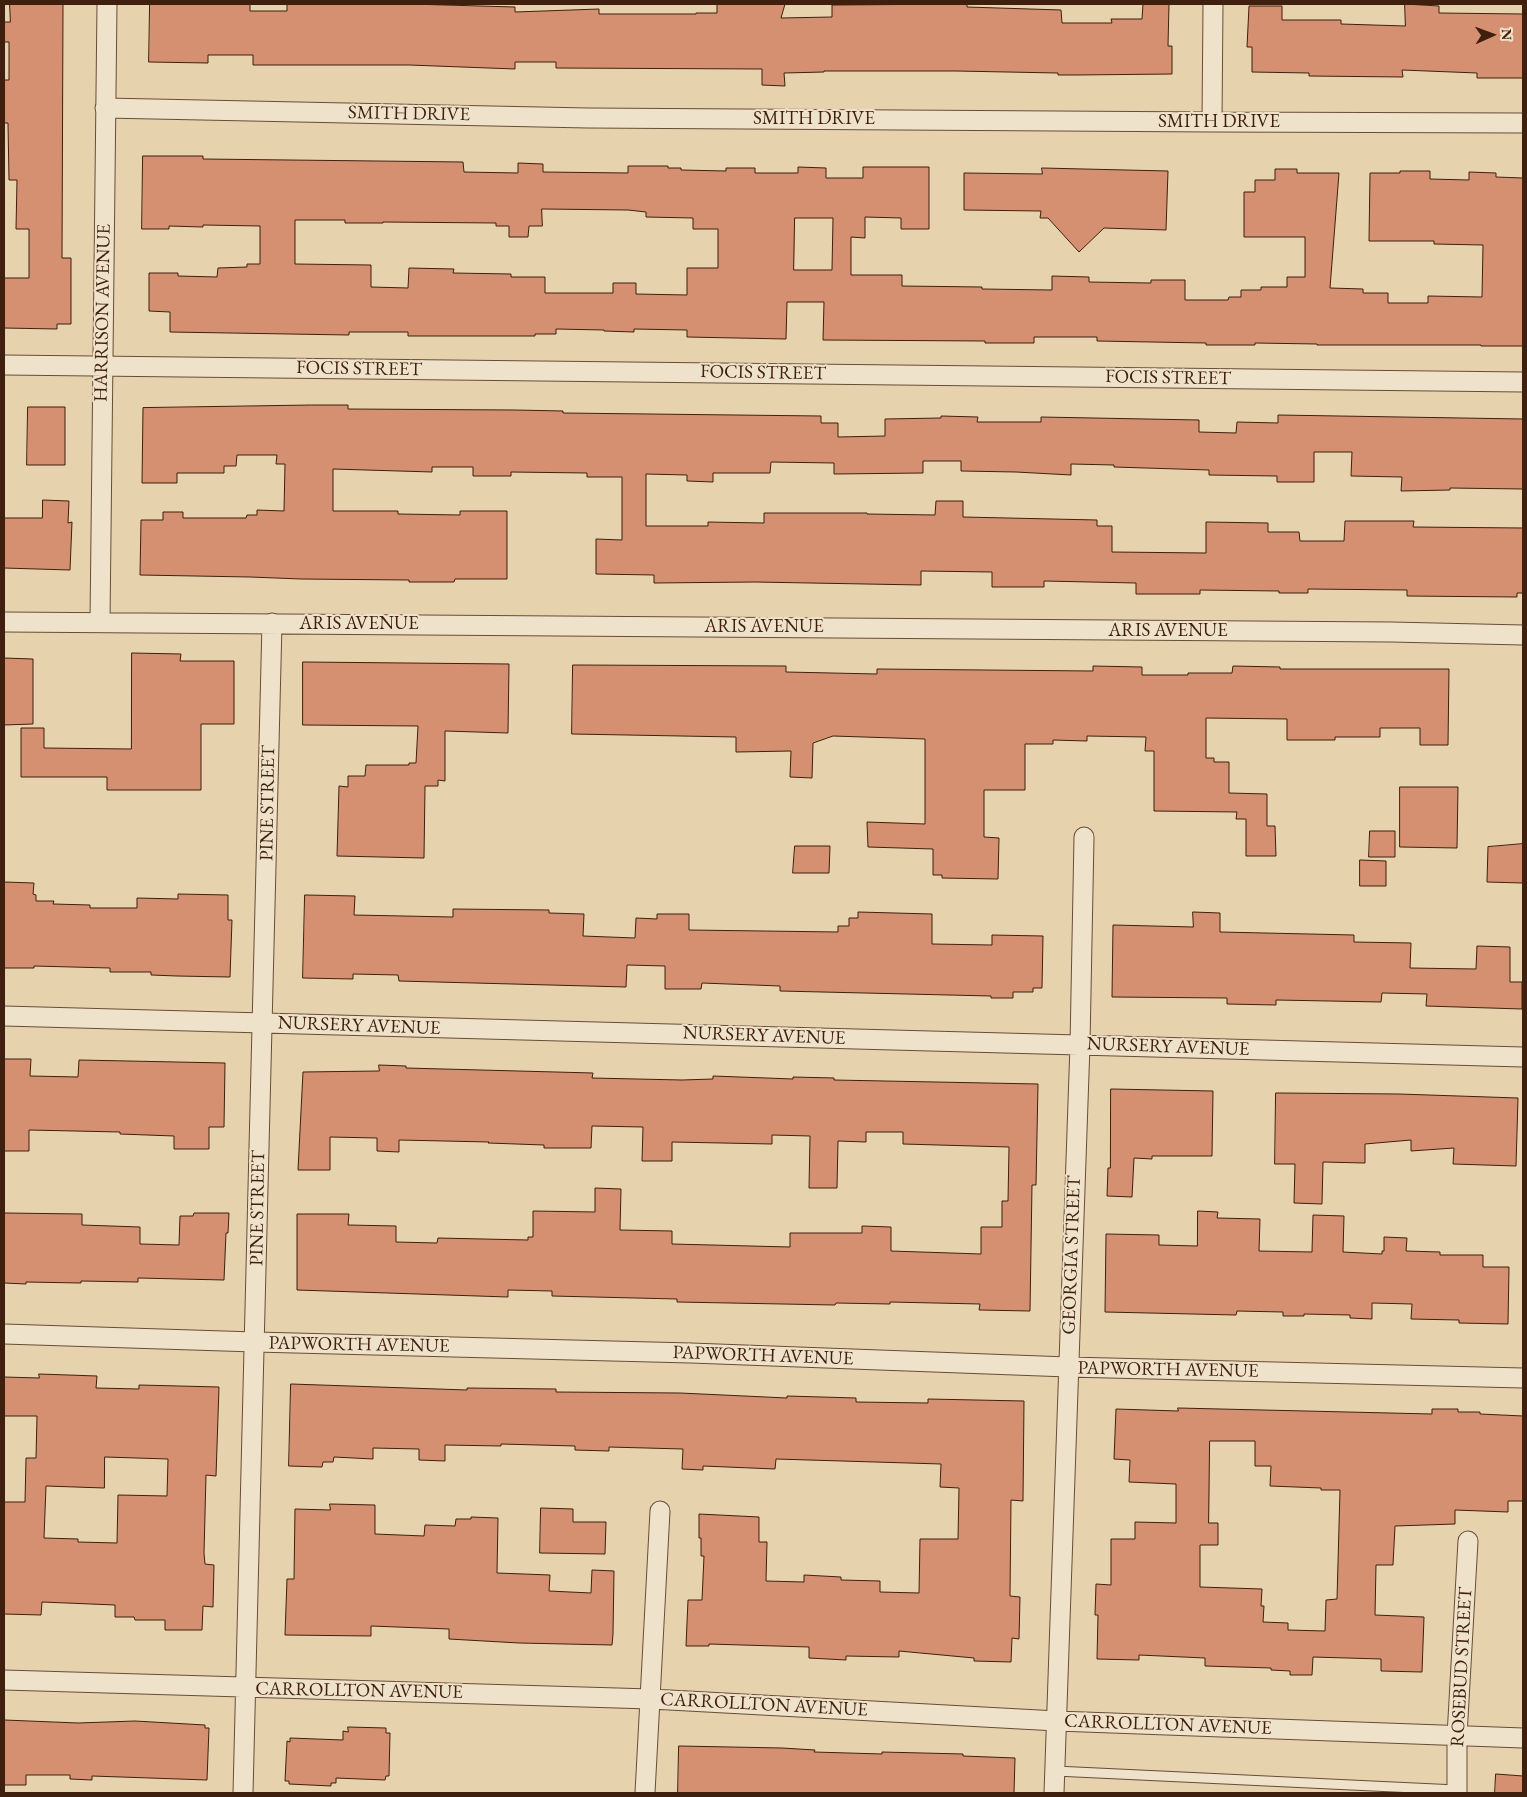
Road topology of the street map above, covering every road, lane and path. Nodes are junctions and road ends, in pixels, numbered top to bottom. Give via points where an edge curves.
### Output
1 (107, 4) edge
2 (1213, 4) edge
3 (105, 108) junction
4 (1212, 122) junction
5 (1523, 123) edge
6 (4, 365) edge
7 (103, 366) junction
8 (1523, 382) edge
9 (4, 622) edge
10 (100, 622) junction
11 (272, 623) junction
12 (1523, 635) edge
13 (1084, 837) dead end
14 (4, 1016) edge
15 (263, 1023) junction
16 (1080, 1045) junction
17 (1523, 1057) edge
18 (4, 1334) edge
19 (255, 1342) junction
20 (1068, 1367) junction
21 (1523, 1378) edge
22 (660, 1511) dead end
23 (1468, 1541) dead end
24 (4, 1680) edge
25 (245, 1688) junction
26 (650, 1699) junction
27 (1057, 1721) junction
28 (1458, 1736) junction
29 (1523, 1738) edge
30 (1055, 1771) junction
31 (1456, 1792) edge
32 (243, 1793) edge
33 (645, 1793) edge
34 (1054, 1793) edge

1 - 3 street, HARRISON AVENUE
2 - 4 street
3 - 4 street, SMITH DRIVE via 579,117
3 - 7 street, HARRISON AVENUE
4 - 5 street, SMITH DRIVE
6 - 7 street, FOCIS STREET
7 - 8 street, FOCIS STREET
7 - 10 street, HARRISON AVENUE
9 - 10 street, ARIS AVENUE
10 - 11 street, ARIS AVENUE
11 - 12 street, ARIS AVENUE
11 - 15 street, PINE STREET
13 - 16 street, GEORGIA STREET
14 - 15 street, NURSERY AVENUE
15 - 16 street, NURSERY AVENUE
15 - 19 street, PINE STREET
16 - 17 street, NURSERY AVENUE
16 - 20 street, GEORGIA STREET
18 - 19 street, PAPWORTH AVENUE
19 - 20 street, PAPWORTH AVENUE
19 - 25 street, PINE STREET
20 - 21 street, PAPWORTH AVENUE
20 - 27 street, GEORGIA STREET
22 - 26 street
23 - 28 street, ROSEBUD STREET
24 - 25 street, CARROLLTON AVENUE
25 - 26 street, CARROLLTON AVENUE
25 - 32 street, PINE STREET
26 - 27 street, CARROLLTON AVENUE
26 - 33 street
27 - 28 street, CARROLLTON AVENUE
27 - 30 street, GEORGIA STREET
28 - 29 street, CARROLLTON AVENUE
28 - 31 street, ROSEBUD STREET
30 - 31 lane
30 - 34 street, GEORGIA STREET

